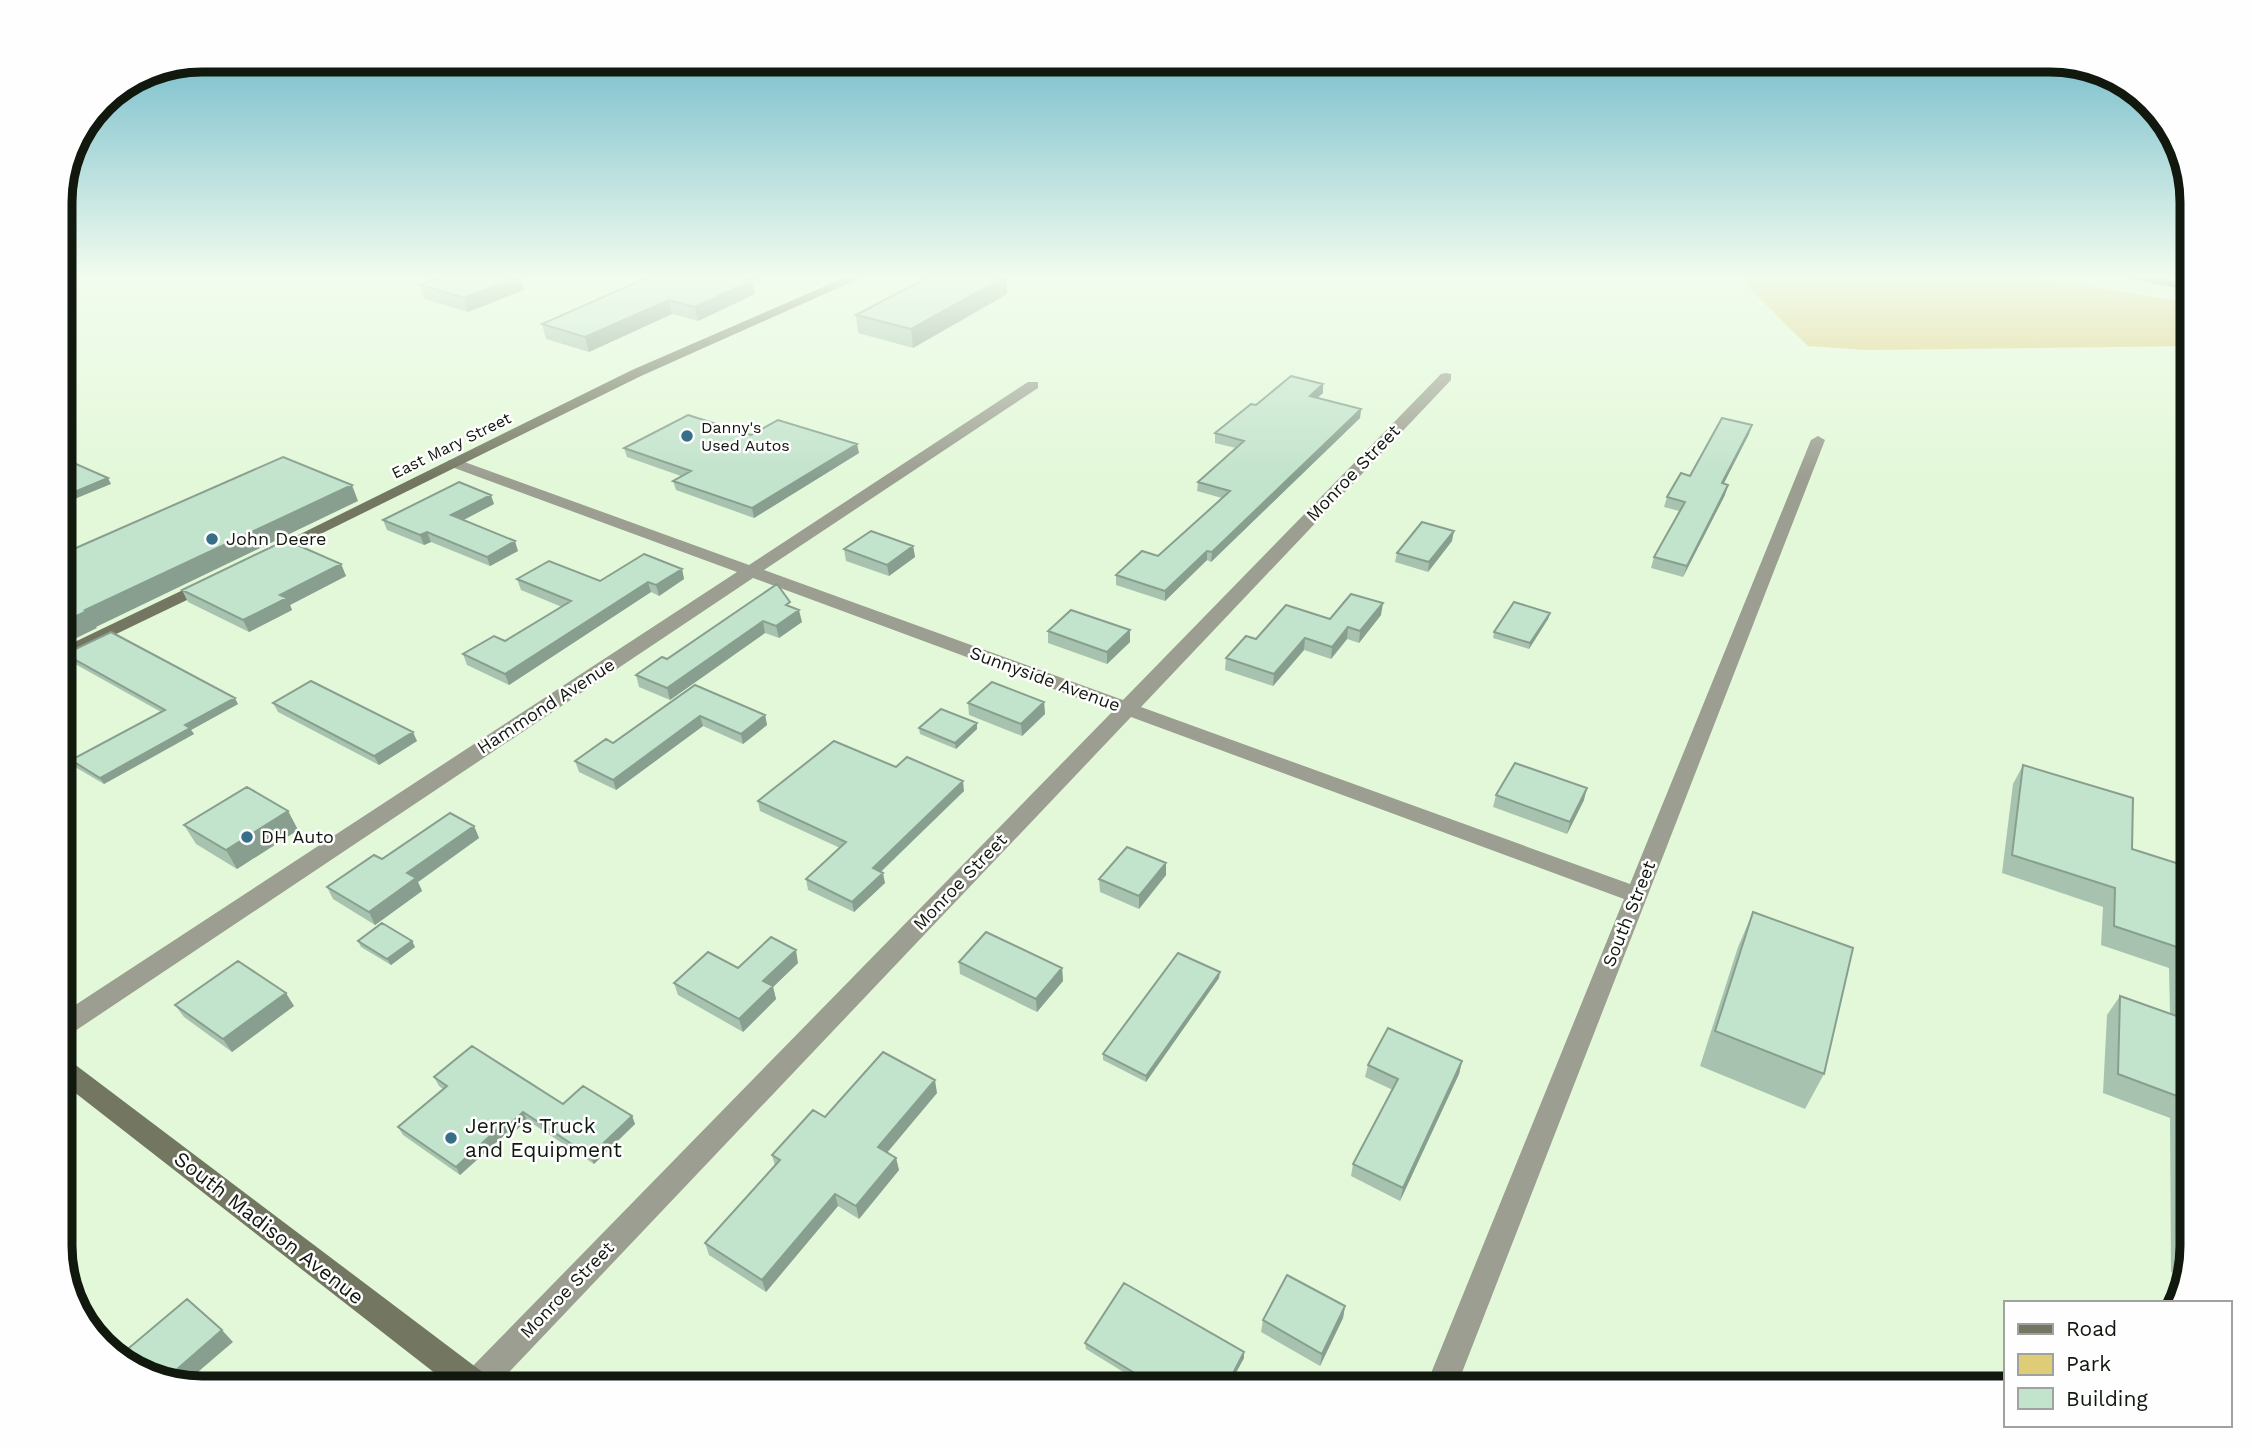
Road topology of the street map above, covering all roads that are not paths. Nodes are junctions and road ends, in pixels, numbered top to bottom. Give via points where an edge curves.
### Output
1 (702, 343) edge
2 (1446, 377) dead end
3 (1033, 384) dead end
4 (1818, 440) dead end
5 (454, 463) junction
6 (257, 559) edge
7 (750, 571) junction
8 (220, 578) edge
9 (72, 650) edge
10 (1126, 709) junction
11 (1637, 895) junction
12 (72, 1020) edge
13 (72, 1076) edge
14 (462, 1376) edge
15 (487, 1376) edge
16 (1446, 1376) edge

1 - 5 main road, East Mary Street
2 - 10 street, Monroe Street
3 - 7 street, Hammond Avenue
4 - 11 street, South Street
5 - 6 main road, East Mary Street
5 - 7 street, Sunnyside Avenue
7 - 10 street, Sunnyside Avenue
7 - 12 street, Hammond Avenue
8 - 9 main road
10 - 11 street, Sunnyside Avenue
10 - 15 street, Monroe Street
11 - 16 street, South Street
13 - 14 main road, South Madison Avenue

